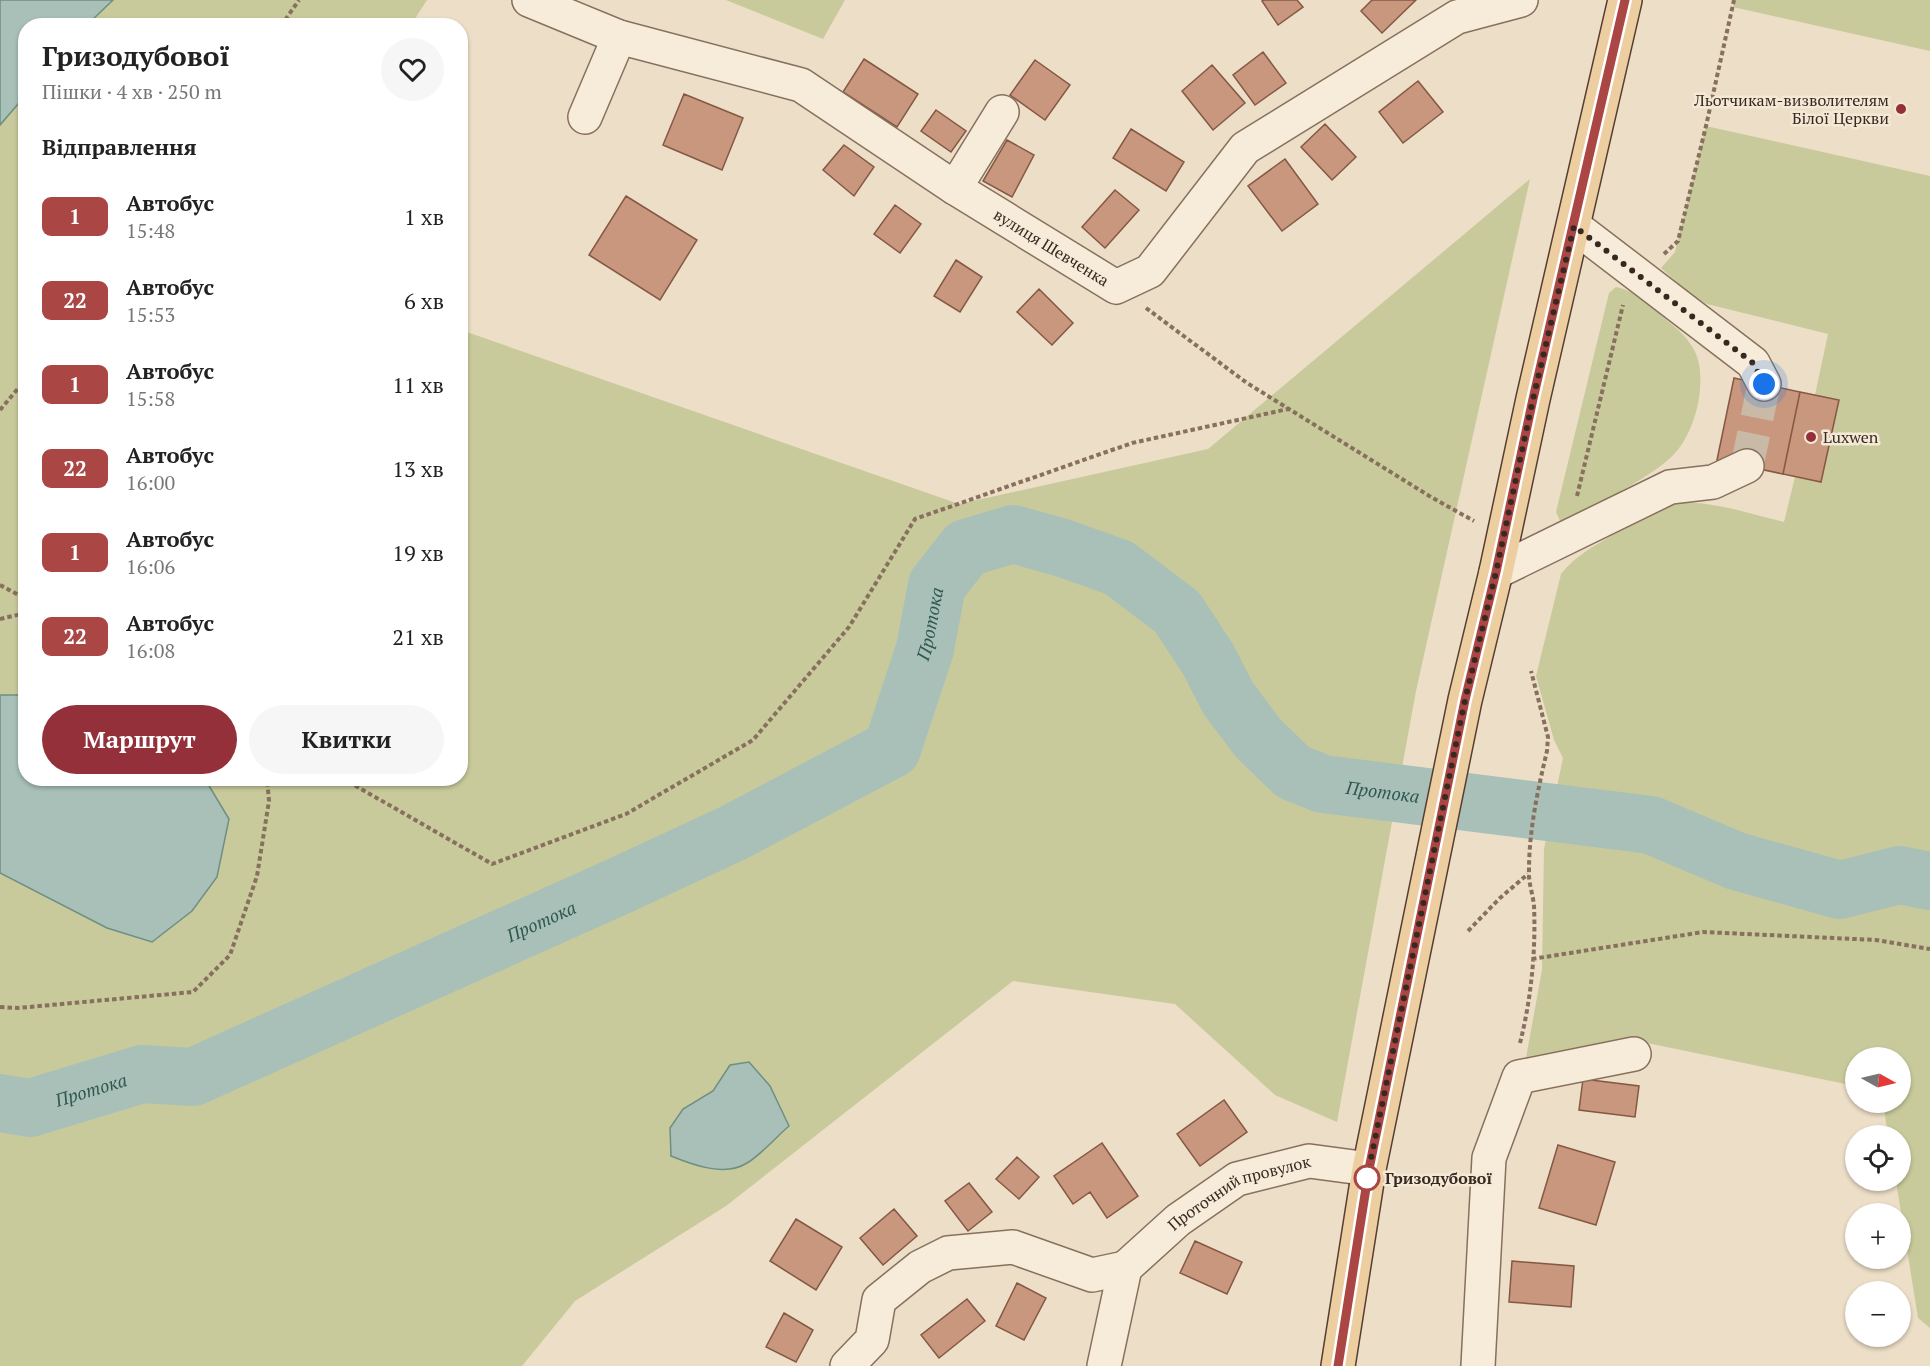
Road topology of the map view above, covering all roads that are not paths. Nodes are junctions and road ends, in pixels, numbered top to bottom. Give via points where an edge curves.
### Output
1 (529, 0) edge
2 (1521, 0) edge
3 (1625, 0) edge
4 (619, 37) junction
5 (1002, 112) dead end
6 (585, 117) dead end
7 (955, 188) junction
8 (1574, 226) junction
9 (1764, 384) tunnel mouth
10 (1747, 466) dead end
11 (1496, 572) junction
12 (1634, 1053) dead end
13 (1369, 1169) junction
14 (1125, 1268) junction
15 (847, 1366) edge
16 (1104, 1366) edge
17 (1338, 1366) edge
18 (1478, 1366) edge

1 - 4 street, вулиця Шевченка
2 - 7 street, вулиця Шевченка via 1457,17 1245,148 1150,271 1116,286
3 - 8 main road
4 - 6 street
4 - 7 street, вулиця Шевченка via 801,85
5 - 7 street
8 - 9 street via 1753,363
8 - 11 main road
10 - 11 street via 1713,482 1670,487
11 - 13 main road via 1465,700
12 - 18 street via 1519,1077 1489,1158
13 - 14 street, Проточний провулок via 1309,1161 1236,1179 1178,1220
13 - 17 main road
14 - 15 street via 1092,1275 1013,1247 948,1253 920,1267 879,1300 872,1340
14 - 16 street

